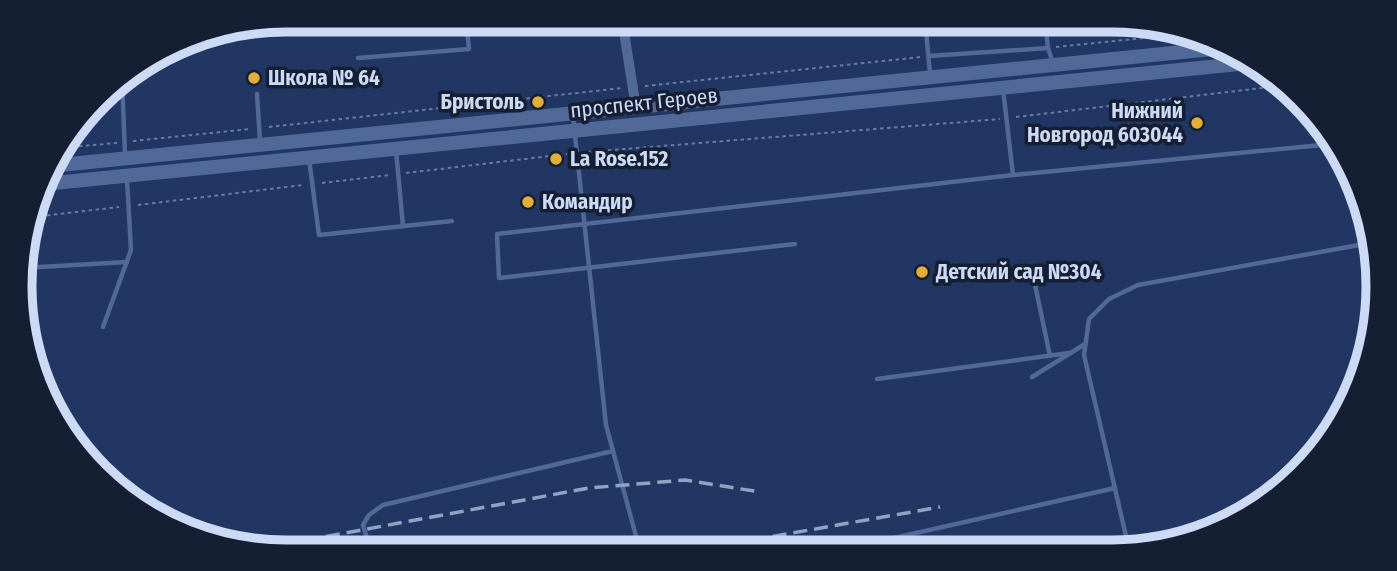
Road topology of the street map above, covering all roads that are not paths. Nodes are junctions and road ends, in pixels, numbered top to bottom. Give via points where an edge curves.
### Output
1 (467, 32) edge
2 (624, 32) edge
3 (926, 32) edge
4 (1046, 32) edge
5 (1048, 48) junction
6 (1205, 50) edge
7 (929, 56) junction
8 (358, 58) dead end
9 (1054, 65) junction
10 (1237, 65) edge
11 (930, 78) junction
12 (1003, 88) junction
13 (123, 91) edge
14 (257, 94) dead end
15 (636, 108) junction
16 (572, 114) junction
17 (574, 131) junction
18 (260, 145) junction
19 (1323, 145) edge
20 (396, 150) junction
21 (309, 158) junction
22 (126, 159) junction
23 (62, 165) edge
24 (1013, 175) junction
25 (127, 176) junction
26 (53, 183) edge
27 (452, 222) dead end
28 (584, 225) junction
29 (403, 226) junction
30 (795, 244) dead end
31 (1362, 244) edge
32 (127, 262) junction
33 (32, 267) edge
34 (588, 269) junction
35 (1034, 281) dead end
36 (103, 327) dead end
37 (1086, 343) junction
38 (1069, 354) junction
39 (1050, 356) junction
40 (1031, 377) dead end
41 (877, 379) dead end
42 (613, 451) junction
43 (1115, 488) junction
44 (1127, 539) edge
45 (367, 540) edge
46 (637, 540) edge
47 (885, 540) edge

1 - 8 lane via 469,49
2 - 15 street
3 - 7 lane
4 - 5 lane
5 - 7 lane
5 - 9 lane
6 - 9 main road, проспект Героев
7 - 11 lane
9 - 11 main road, проспект Героев
10 - 12 main road, проспект Героев
11 - 15 main road, проспект Героев
12 - 17 main road, проспект Героев
12 - 24 lane
13 - 22 lane
14 - 18 lane
15 - 16 main road, проспект Героев
16 - 17 lane
16 - 18 main road, проспект Героев
17 - 20 main road, проспект Героев
17 - 28 lane
18 - 22 main road, проспект Героев
19 - 24 lane
20 - 21 main road, проспект Героев
20 - 29 lane
21 - 25 main road, проспект Героев
21 - 29 lane via 319,235
22 - 23 main road, проспект Героев
24 - 28 lane
25 - 26 main road, проспект Героев
25 - 32 lane via 131,250
27 - 29 lane
28 - 34 lane
28 - 34 lane via 497,234 499,278
30 - 34 lane
31 - 37 lane via 1138,285 1109,299 1089,319
32 - 33 lane
32 - 36 lane
34 - 42 lane
35 - 39 lane
37 - 38 lane
37 - 43 lane via 1084,355
38 - 39 lane
38 - 40 lane
39 - 41 lane
42 - 45 lane via 383,505 363,525
42 - 46 lane
43 - 44 lane
43 - 47 lane

